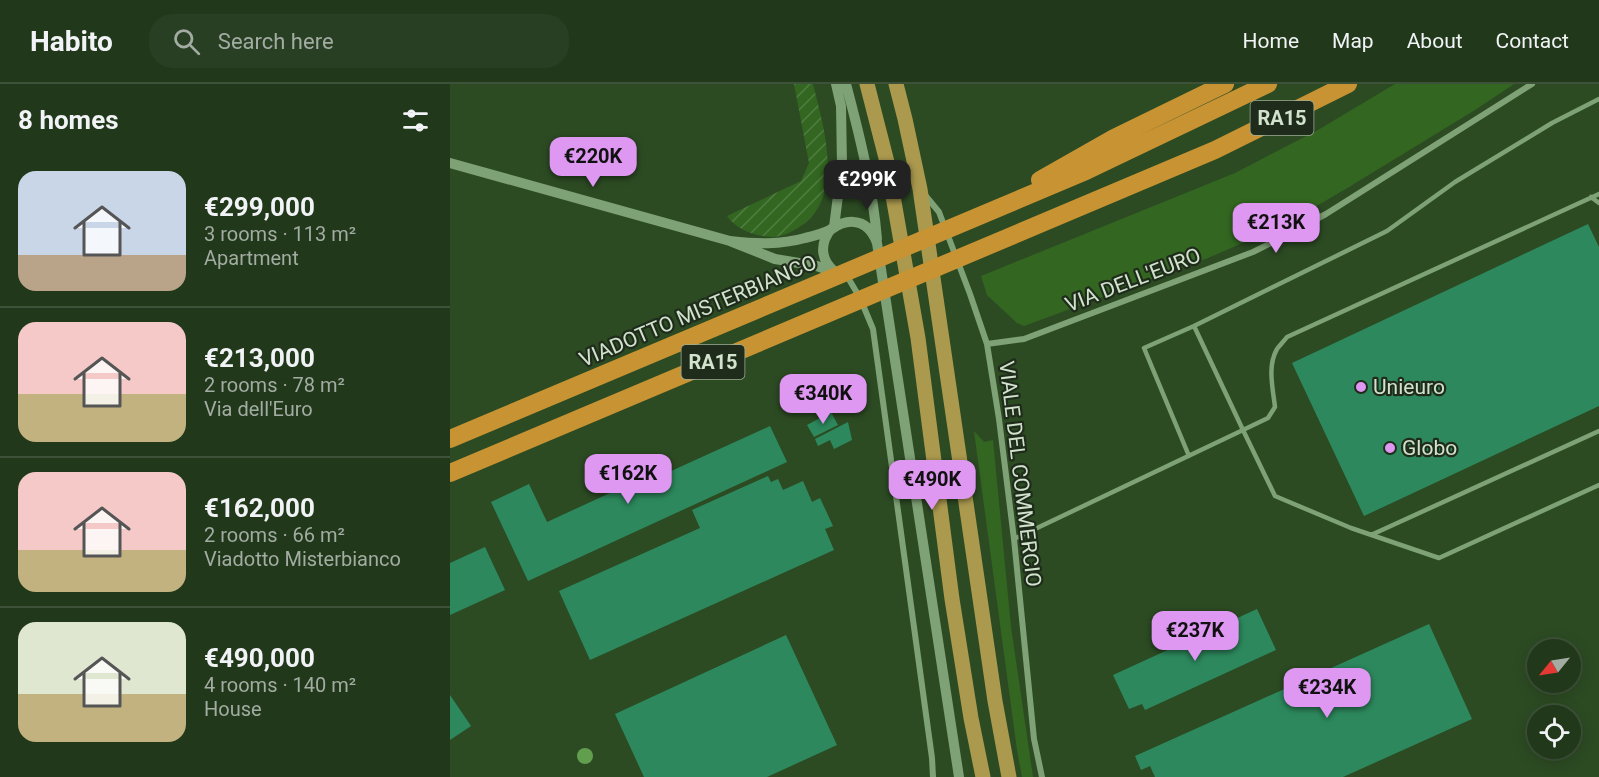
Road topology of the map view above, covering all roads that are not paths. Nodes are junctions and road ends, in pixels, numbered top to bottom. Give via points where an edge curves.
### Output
1 (836, 84) edge
2 (846, 84) edge
3 (867, 84) edge
4 (896, 84) edge
5 (1225, 84) edge
6 (1268, 84) edge
7 (1348, 84) edge
8 (1532, 84) edge
9 (1599, 99) edge
10 (450, 163) edge
11 (920, 189) junction
12 (1599, 194) edge
13 (1591, 197) junction
14 (1599, 203) edge
15 (963, 224) junction
16 (832, 228) junction
17 (730, 241) junction
18 (877, 246) junction
19 (845, 276) junction
20 (1194, 326) junction
21 (987, 345) junction
22 (1243, 430) junction
23 (1599, 431) edge
24 (450, 439) edge
25 (1189, 456) junction
26 (450, 473) edge
27 (1599, 485) edge
28 (1371, 535) junction
29 (1014, 539) junction
30 (933, 777) edge
31 (959, 777) edge
32 (983, 777) edge
33 (1009, 777) edge
34 (1042, 777) edge

1 - 16 street via 841,106 842,165
2 - 18 street
3 - 32 main road via 887,162 918,338 952,599
4 - 11 main road
5 - 15 highway via 1114,138
6 - 15 highway, RA15 via 1086,171
7 - 26 highway, RA15 via 1215,150
8 - 21 street, VIA DELL'EURO via 1326,214 1261,248 1024,339
9 - 20 lane via 1455,182 1387,231
10 - 17 street
11 - 21 street, VIALE DEL COMMERCIO via 939,212
11 - 33 main road via 994,701
12 - 13 lane
13 - 14 lane
13 - 22 lane via 1287,337 1271,364 1275,407 1268,418
15 - 24 highway, VIADOTTO MISTERBIANCO / RA15
16 - 17 street via 785,242
16 - 18 street via 846,222 860,223 871,231
16 - 19 street via 824,241 824,255 830,268
17 - 19 street via 775,259
18 - 19 street via 874,262 866,272
18 - 31 street
19 - 30 street via 873,329
20 - 22 lane
20 - 25 lane via 1144,348
21 - 29 street, VIALE DEL COMMERCIO
22 - 25 lane
22 - 28 lane via 1275,496
23 - 28 lane
25 - 29 lane
27 - 28 lane via 1439,558
29 - 34 street, VIALE DEL COMMERCIO via 1034,739

